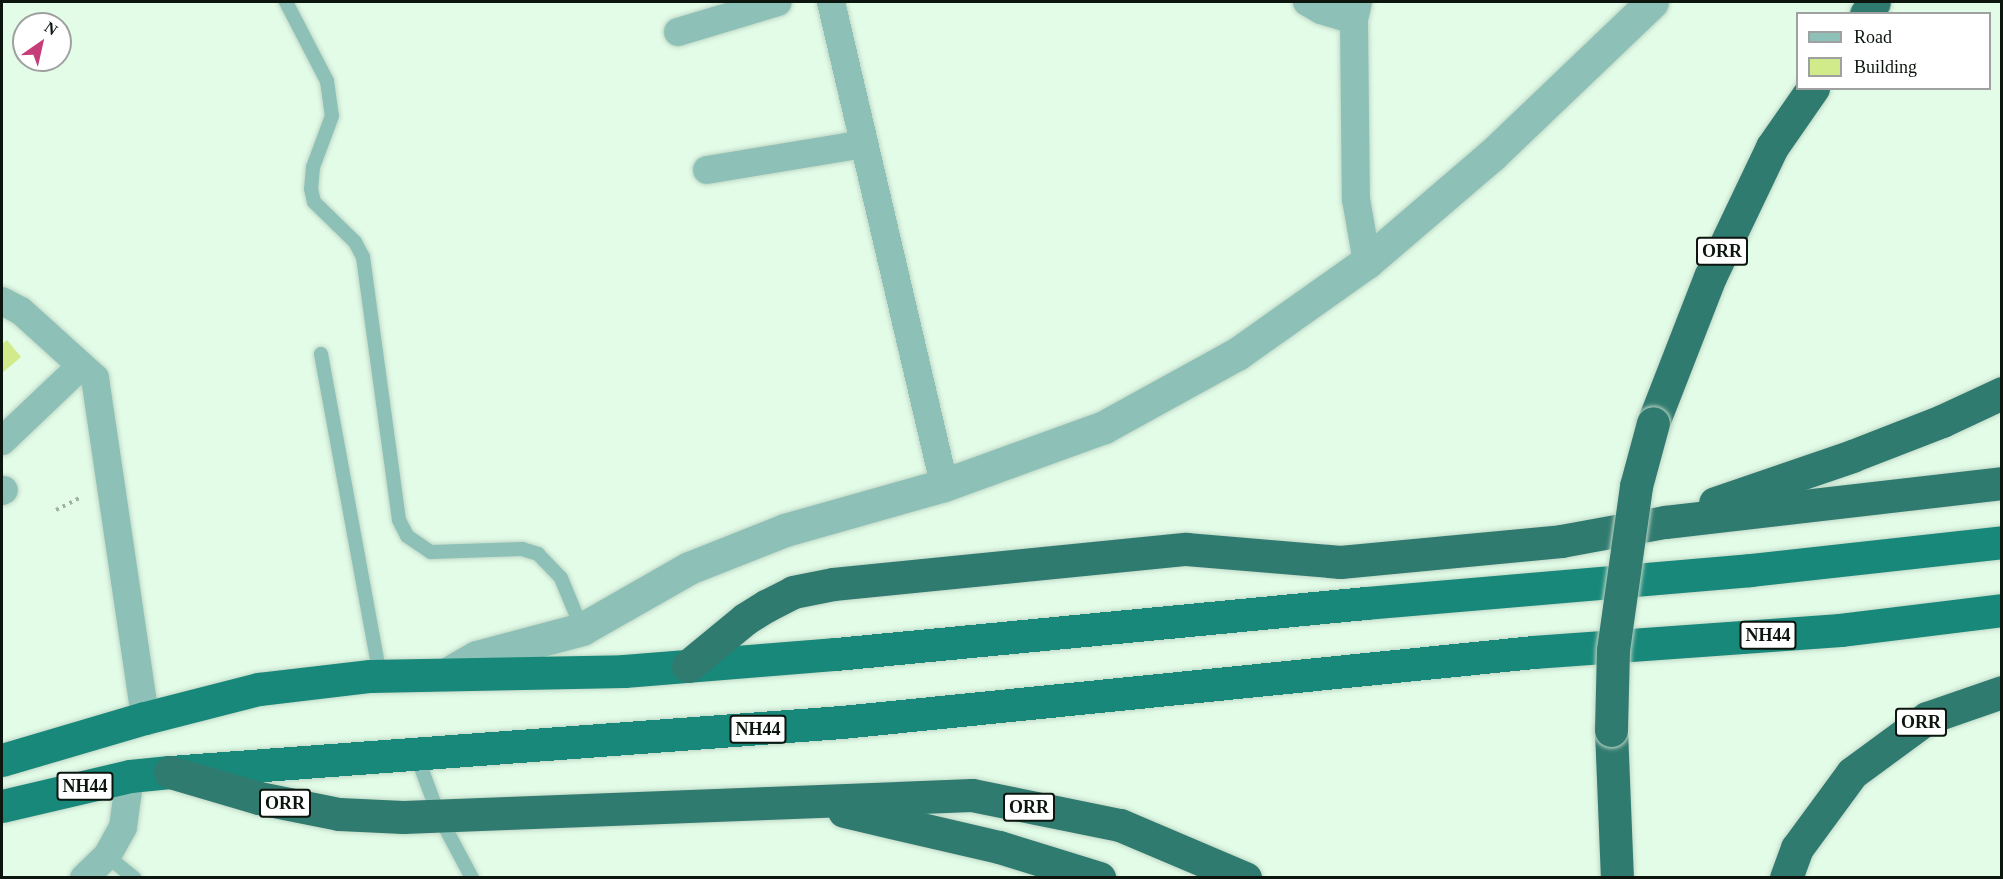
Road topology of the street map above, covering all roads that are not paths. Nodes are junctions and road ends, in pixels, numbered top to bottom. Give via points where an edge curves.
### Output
1 (286, 2) edge
2 (778, 2) edge
3 (831, 2) edge
4 (1307, 2) edge
5 (1652, 2) edge
6 (1356, 11) edge
7 (678, 32) dead end
8 (1812, 90) edge
9 (864, 144) junction
10 (706, 170) dead end
11 (1367, 262) junction
12 (8, 314) edge
13 (321, 354) dead end
14 (81, 366) junction
15 (2001, 393) edge
16 (2, 441) edge
17 (2001, 483) edge
18 (944, 485) junction
19 (1665, 522) junction
20 (2001, 542) edge
21 (2001, 610) edge
22 (582, 628) junction
23 (688, 666) junction
24 (447, 674) junction
25 (380, 675) junction
26 (2001, 692) edge
27 (145, 718) junction
28 (416, 753) junction
29 (2, 760) edge
30 (170, 772) junction
31 (130, 776) junction
32 (801, 801) junction
33 (2, 806) edge
34 (439, 816) junction
35 (96, 870) edge
36 (134, 878) edge
37 (472, 878) edge
38 (1099, 878) edge
39 (1245, 878) edge
40 (1617, 878) edge
41 (1786, 878) edge

1 - 22 lane via 327,81 332,116 313,167 311,189 314,202 355,242 363,257 399,520 407,536 430,552 522,549 538,555 561,578
2 - 7 street
3 - 9 street
4 - 6 street via 1322,10
5 - 11 street via 1492,155
6 - 11 street via 1356,199
8 - 40 highway, ORR, bridge via 1767,157 1710,277 1653,423 1636,486 1613,650 1611,730
9 - 10 street
9 - 18 street
11 - 18 street via 1237,354 1104,427
12 - 14 street
13 - 25 lane
14 - 16 street
14 - 27 street via 95,378
15 - 19 highway via 1852,456
17 - 19 highway
18 - 22 street via 785,530 689,568
19 - 23 highway via 1561,541 1340,562 1186,549 833,584 793,592 766,606
20 - 23 highway, NH44 via 1750,570
21 - 28 highway, NH44 via 1840,630 1533,652 842,722
22 - 24 street, NH44 via 477,657
23 - 24 highway, NH44
24 - 25 highway, NH44
25 - 27 highway, NH44 via 259,689
26 - 41 highway, ORR via 1927,718 1851,773 1797,848
27 - 29 highway, NH44
28 - 30 highway, NH44
28 - 34 lane
30 - 31 highway, NH44
30 - 34 highway, ORR via 259,798 339,814
31 - 33 highway, NH44
31 - 35 street via 123,827
32 - 34 highway, ORR
32 - 38 highway, ORR via 999,847
32 - 39 highway, ORR via 972,795 1120,825
34 - 37 lane
35 - 36 lane

